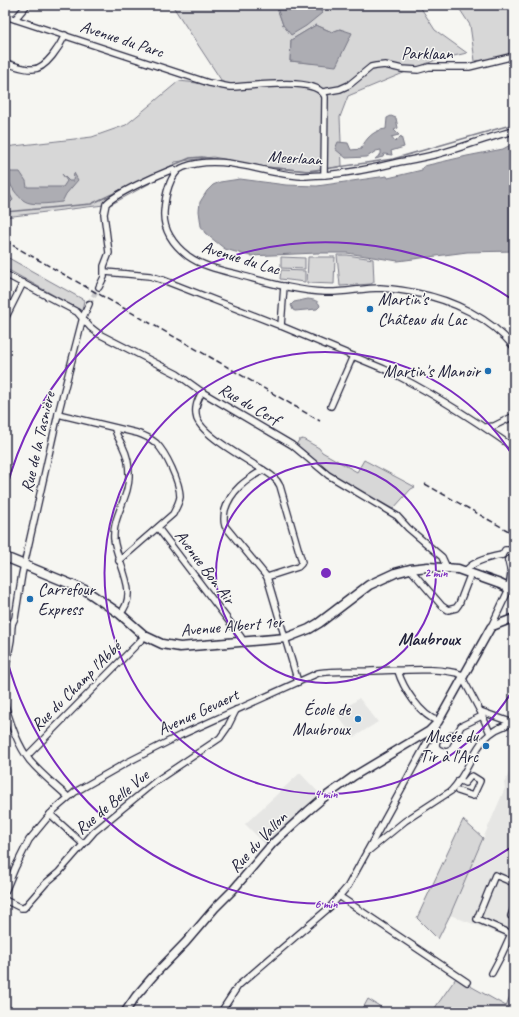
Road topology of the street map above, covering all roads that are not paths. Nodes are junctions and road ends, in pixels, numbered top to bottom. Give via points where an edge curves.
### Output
1 (27, 5) edge
2 (5, 16) edge
3 (15, 19) junction
4 (65, 35) junction
5 (514, 56) edge
6 (5, 63) edge
7 (323, 92) junction
8 (514, 131) edge
9 (324, 171) junction
10 (175, 173) junction
11 (105, 272) junction
12 (5, 274) edge
13 (23, 283) junction
14 (284, 286) junction
15 (99, 287) tunnel mouth
16 (89, 304) tunnel mouth
17 (83, 317) junction
18 (5, 319) edge
19 (281, 326) junction
20 (90, 327) junction
21 (78, 336) junction
22 (514, 347) edge
23 (353, 356) junction
24 (202, 392) junction
25 (331, 406) dead end
26 (58, 414) junction
27 (514, 416) edge
28 (485, 427) junction
29 (115, 428) junction
30 (514, 448) edge
31 (263, 470) junction
32 (158, 528) junction
33 (502, 554) junction
34 (5, 557) edge
35 (508, 560) junction
36 (119, 561) junction
37 (25, 565) junction
38 (447, 568) junction
39 (410, 569) junction
40 (469, 572) junction
41 (267, 577) junction
42 (512, 590) edge
43 (120, 614) junction
44 (514, 618) edge
45 (12, 624) junction
46 (491, 627) junction
47 (5, 634) edge
48 (145, 636) junction
49 (286, 638) junction
50 (244, 643) junction
51 (398, 671) junction
52 (5, 672) edge
53 (462, 676) junction
54 (298, 682) junction
55 (5, 704) edge
56 (236, 710) junction
57 (481, 713) junction
58 (438, 722) junction
59 (513, 723) edge
60 (490, 733) junction
61 (443, 744) dead end
62 (27, 756) junction
63 (459, 780) junction
64 (465, 783) junction
65 (458, 791) dead end
66 (466, 792) junction
67 (68, 797) junction
68 (50, 814) junction
69 (83, 844) junction
70 (365, 854) junction
71 (514, 883) edge
72 (5, 892) edge
73 (339, 896) junction
74 (5, 900) edge
75 (514, 908) edge
76 (514, 917) edge
77 (513, 934) edge
78 (492, 974) dead end
79 (467, 982) dead end
80 (126, 1012) edge
81 (221, 1012) edge

1 - 3 street
2 - 3 street, Avenue du Parc
3 - 4 street, Avenue du Parc
4 - 6 street via 55,52 36,69
4 - 7 street, Avenue du Parc via 196,79 231,87 305,84
5 - 7 street, Parklaan via 469,67 418,70 376,66 340,89
7 - 9 street
8 - 9 street, Meerlaan via 438,154 361,171
9 - 10 street, Meerlaan via 302,176 226,163 211,163 187,166
10 - 11 street, Meerlaan via 173,169 158,175 106,204 104,214 109,255 104,266
10 - 14 street, Avenue du Lac via 166,197 164,216 168,233 178,247 189,256 215,269
11 - 15 street
11 - 19 street via 159,278
12 - 13 street, Rue du Cerf
13 - 17 street, Rue du Cerf
13 - 18 street
14 - 19 street
14 - 22 street, Avenue du Lac via 324,292 379,288 430,296 453,303 481,318
16 - 17 street, Rue de la Tasnière
17 - 20 street, Rue du Cerf
17 - 21 street, Rue de la Tasnière
19 - 23 street
20 - 21 street
20 - 24 street, Rue du Cerf via 117,344 177,374
21 - 26 street, Rue de la Tasnière
23 - 25 street
23 - 28 street via 398,376
24 - 31 street via 196,406 201,425 218,440
24 - 38 street, Rue du Cerf via 283,439 328,475 397,516 442,557
26 - 29 street
26 - 37 street, Rue de la Tasnière
27 - 28 street
28 - 30 street
29 - 32 street via 137,433 155,442 177,481 180,498 177,506 173,514
29 - 36 street via 126,456 129,476 126,498 114,528
31 - 41 street via 234,491 226,506 224,521 225,526
31 - 41 street via 278,481 302,562 298,567
32 - 36 street
32 - 50 street, Avenue Bon Air
33 - 35 street via 503,559
33 - 35 street via 505,550 510,550 513,555
33 - 40 street via 473,564 468,567
34 - 37 main road, Avenue Albert 1er
35 - 42 street
36 - 43 street via 129,598
37 - 43 main road, Avenue Albert 1er via 85,590
37 - 45 street, Rue de la Tasnière
38 - 39 main road, Avenue Albert 1er
38 - 40 main road, Avenue Albert 1er
39 - 40 street via 448,610 456,608 459,604
39 - 49 main road, Avenue Albert 1er via 369,585 319,623
40 - 42 main road, Avenue Albert 1er
41 - 49 street
42 - 46 street
43 - 48 main road, Avenue Albert 1er
44 - 46 street
45 - 47 street
45 - 52 street, Rue de la Tasnière
46 - 53 street
48 - 50 main road, Avenue Albert 1er via 162,644 180,647
48 - 62 street, Rue du Champ l'Abbé
49 - 50 main road, Avenue Albert 1er
49 - 54 street
51 - 53 street, Avenue Gevaert via 442,671
51 - 54 street, Avenue Gevaert via 325,672
51 - 58 street via 414,700
53 - 57 street
53 - 58 street
54 - 56 street, Avenue Gevaert
55 - 62 street via 14,732
56 - 67 street, Avenue Gevaert via 141,755
56 - 69 street, Rue de Belle Vue via 220,738 156,781
57 - 59 street
57 - 60 street
57 - 61 street via 461,726 446,745
58 - 70 street
58 - 80 street, Rue du Vallon via 420,737 349,780 308,811 273,843 155,974
59 - 60 street
60 - 63 street via 478,747
62 - 67 street
63 - 64 street
63 - 70 street via 451,791 405,821
64 - 66 street
64 - 66 street via 472,776 480,781 473,796
65 - 66 street
67 - 68 street, Avenue Gevaert
68 - 69 street
68 - 72 street, Avenue Gevaert via 30,840
69 - 74 street, Rue de Belle Vue via 24,908
70 - 73 street via 348,886
71 - 77 street via 495,875 477,919
73 - 79 street
73 - 81 street via 330,907 238,986
75 - 76 street via 511,916
77 - 78 street

